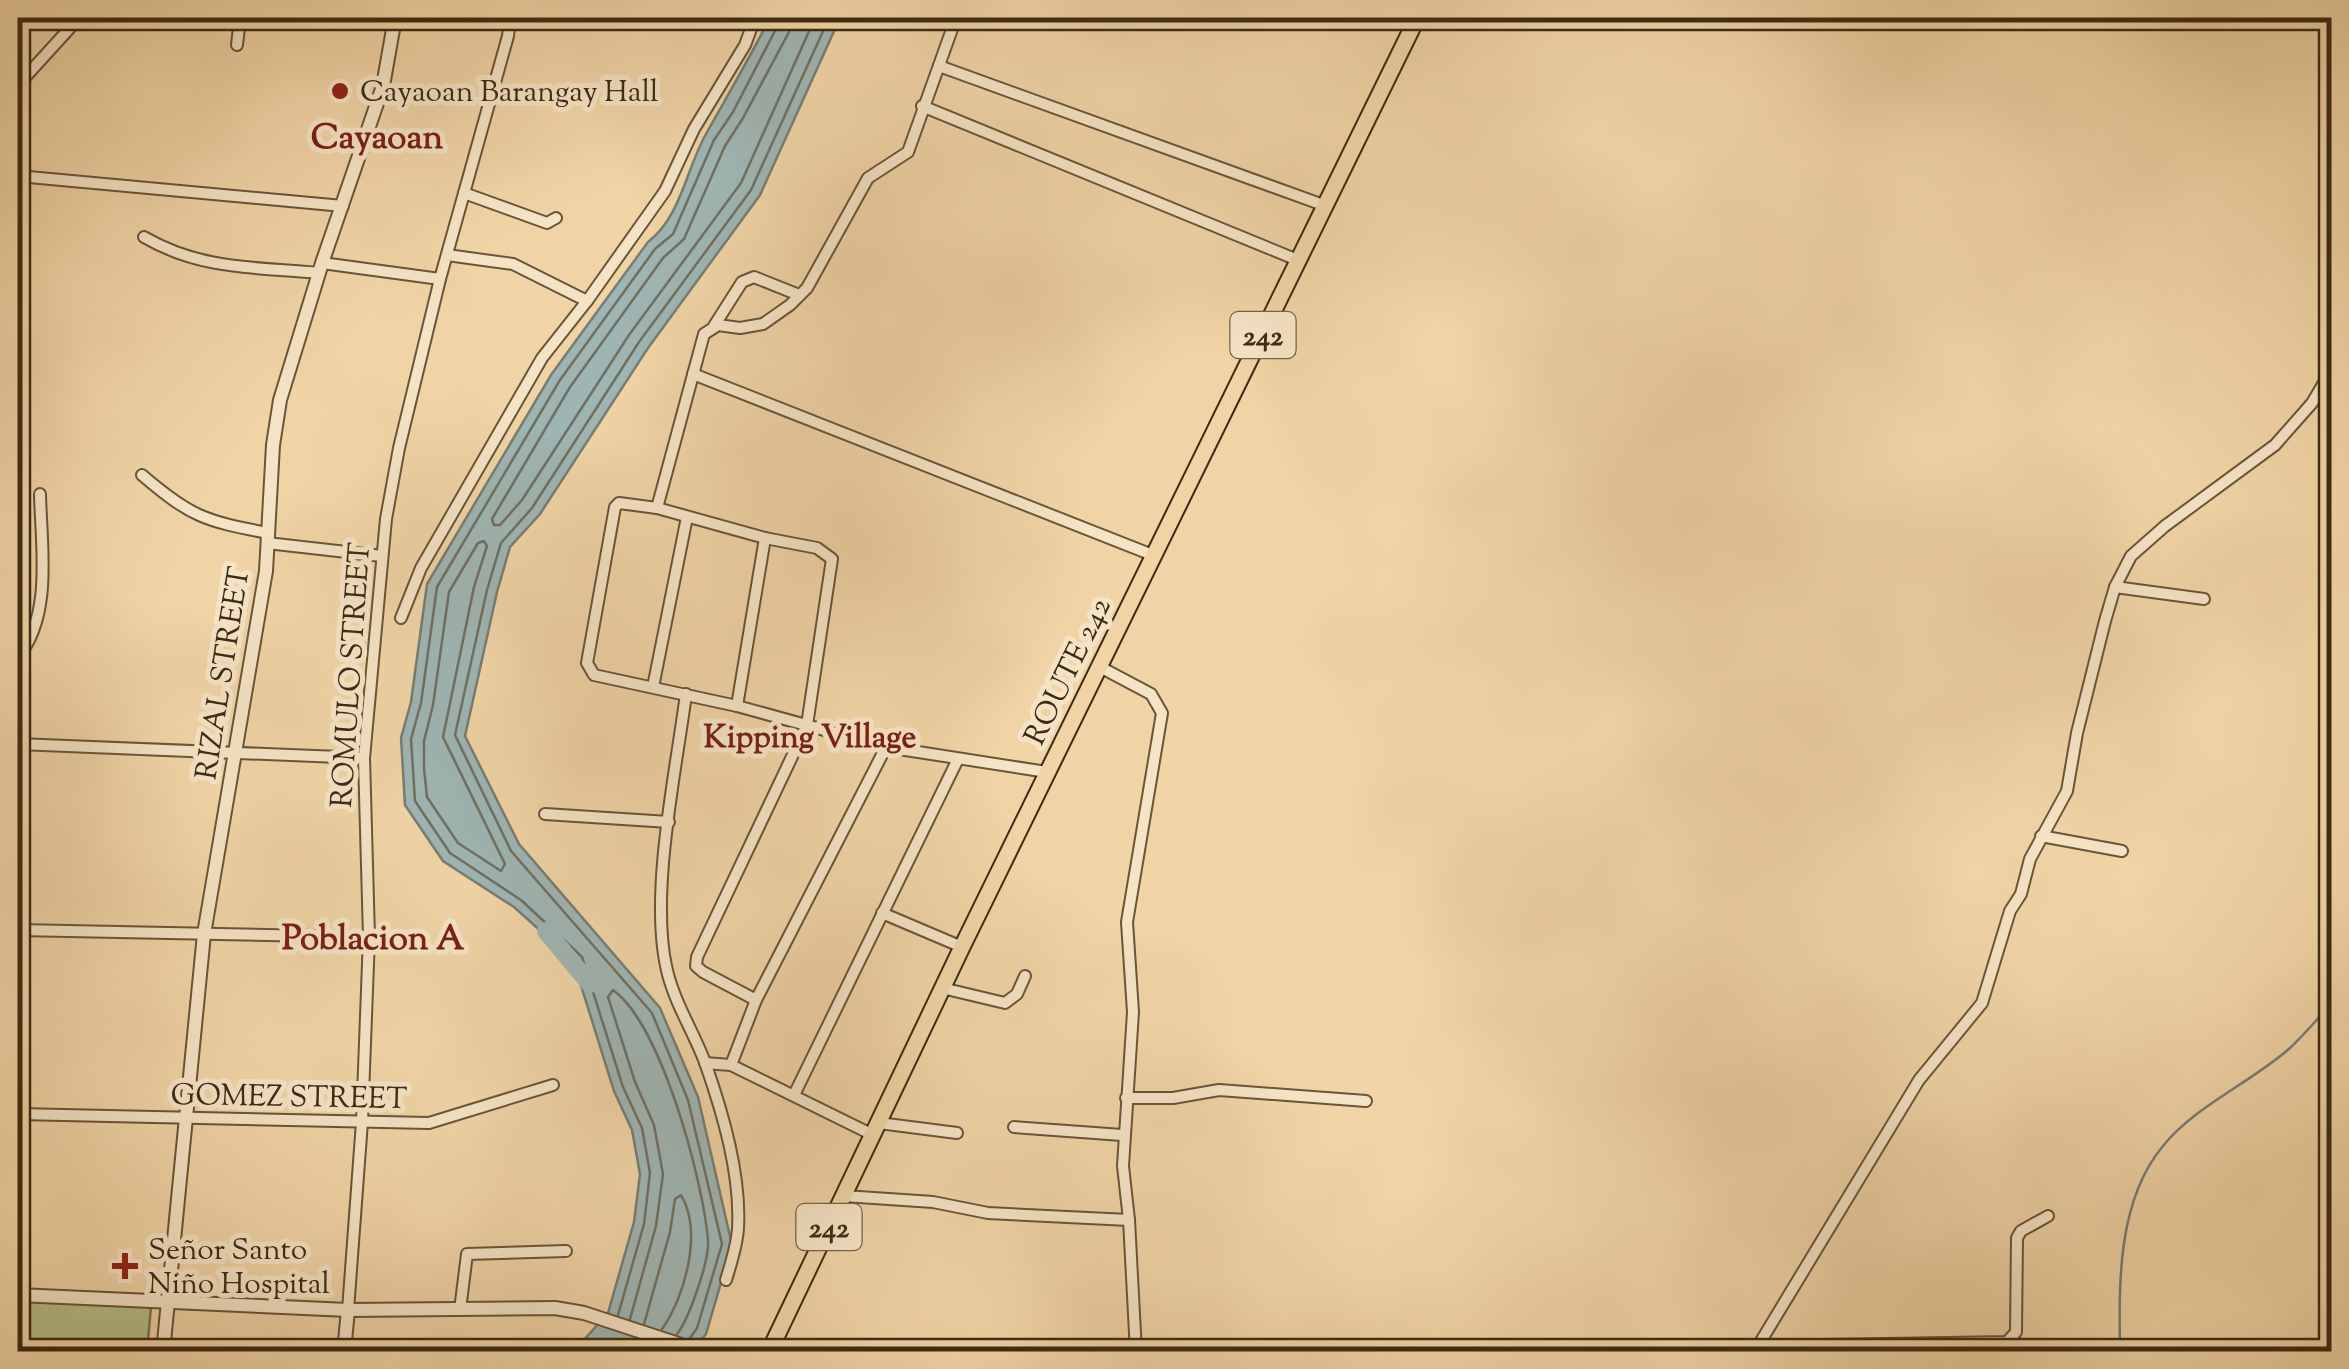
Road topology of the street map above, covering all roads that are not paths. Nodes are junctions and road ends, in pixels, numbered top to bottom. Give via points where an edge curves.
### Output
1 (80, 18) edge
2 (240, 18) edge
3 (395, 18) edge
4 (510, 18) edge
5 (756, 18) edge
6 (956, 18) edge
7 (1417, 18) edge
8 (238, 45) dead end
9 (939, 66) junction
10 (18, 85) edge
11 (922, 106) junction
12 (18, 176) edge
13 (464, 193) junction
14 (343, 206) junction
15 (1326, 206) junction
16 (556, 218) dead end
17 (144, 236) dead end
18 (447, 255) junction
19 (1300, 261) junction
20 (320, 268) junction
21 (440, 279) junction
22 (800, 295) junction
23 (588, 301) junction
24 (714, 326) junction
25 (2332, 368) edge
26 (693, 374) junction
27 (142, 474) dead end
28 (40, 494) dead end
29 (658, 508) junction
30 (687, 517) junction
31 (267, 538) junction
32 (765, 538) junction
33 (382, 556) junction
34 (1156, 556) junction
35 (2115, 587) junction
36 (2204, 599) dead end
37 (401, 618) dead end
38 (18, 657) edge
39 (1100, 666) junction
40 (652, 686) junction
41 (686, 694) junction
42 (737, 706) junction
43 (808, 725) junction
44 (18, 744) edge
45 (886, 747) junction
46 (236, 753) junction
47 (364, 758) junction
48 (958, 758) junction
49 (1047, 772) junction
50 (545, 814) dead end
51 (669, 822) junction
52 (2041, 836) junction
53 (2122, 851) dead end
54 (882, 914) junction
55 (18, 930) edge
56 (204, 934) junction
57 (370, 937) junction
58 (962, 946) junction
59 (1026, 976) dead end
60 (942, 988) junction
61 (756, 1000) junction
62 (705, 1063) junction
63 (731, 1065) junction
64 (553, 1086) dead end
65 (794, 1095) junction
66 (1126, 1098) junction
67 (1366, 1101) dead end
68 (18, 1114) edge
69 (184, 1120) junction
70 (362, 1122) junction
71 (1014, 1127) dead end
72 (876, 1129) junction
73 (956, 1133) dead end
74 (1122, 1135) junction
75 (844, 1196) junction
76 (2048, 1216) dead end
77 (1129, 1220) junction
78 (566, 1252) dead end
79 (726, 1280) dead end
80 (18, 1295) edge
81 (167, 1303) junction
82 (348, 1310) junction
83 (460, 1310) junction
84 (1758, 1346) junction
85 (700, 1351) edge
86 (163, 1352) edge
87 (344, 1352) edge
88 (769, 1352) edge
89 (1136, 1352) edge
90 (1730, 1352) edge

1 - 10 street
2 - 8 street
3 - 14 street, RIZAL STREET via 383,86
4 - 13 street, ROMULO STREET
5 - 23 street via 664,191
6 - 9 street
7 - 15 main road, ROUTE 242 / 242
9 - 11 street
9 - 15 street
11 - 19 street
11 - 22 street via 905,157 868,178
12 - 14 street
13 - 16 street via 539,221
13 - 18 street, ROMULO STREET
14 - 20 street, RIZAL STREET
15 - 19 main road, ROUTE 242 / 242
17 - 20 street via 204,263
18 - 21 street, ROMULO STREET
18 - 23 street via 513,264
19 - 34 main road, ROUTE 242 / 242
20 - 21 street
20 - 31 street, RIZAL STREET via 280,400
21 - 33 street, ROMULO STREET via 399,448
22 - 24 street via 764,324
22 - 24 street via 754,276 742,282
23 - 37 street via 542,358 421,568
24 - 26 street via 704,334
25 - 35 street via 2275,445 2143,544
26 - 29 street
26 - 34 street
27 - 31 street via 194,515
28 - 38 street via 42,579 31,636
29 - 30 street
29 - 40 street via 627,502 615,507 588,669
30 - 32 street
30 - 40 street
31 - 33 street
31 - 46 street, RIZAL STREET
32 - 42 street
32 - 43 street via 832,559
33 - 47 street, ROMULO STREET
34 - 39 main road, ROUTE 242 / 242
35 - 36 street
35 - 52 street via 2067,790
39 - 49 main road, ROUTE 242 / 242
39 - 66 street via 1150,694 1162,713 1127,922 1133,1012
40 - 41 street
41 - 42 street
41 - 51 street
42 - 43 street
43 - 45 street
43 - 61 street via 697,957 703,972
44 - 46 street
45 - 48 street
45 - 61 street
46 - 47 street
46 - 56 street, RIZAL STREET
47 - 57 street, ROMULO STREET
48 - 49 street
48 - 54 street
49 - 58 main road, ROUTE 242 / 242
50 - 51 street
51 - 62 street via 662,947
52 - 53 street
52 - 84 street via 1979,1008 1919,1080
54 - 58 street
54 - 65 street
55 - 56 street
56 - 57 street
56 - 69 street, RIZAL STREET
57 - 70 street, ROMULO STREET
58 - 60 main road, ROUTE 242 / 242
59 - 60 street via 1006,1003
60 - 72 main road, ROUTE 242 / 242
61 - 63 street
62 - 63 street
62 - 79 street via 736,1187 738,1227
63 - 65 street
64 - 70 street, GOMEZ STREET via 429,1124
65 - 72 street
66 - 67 street via 1220,1090
66 - 74 street
68 - 69 street, GOMEZ STREET
69 - 70 street, GOMEZ STREET
69 - 81 street, RIZAL STREET
70 - 82 street, ROMULO STREET
71 - 74 street
72 - 73 street
72 - 75 main road, ROUTE 242 / 242
74 - 77 street
75 - 77 street via 942,1203 988,1214
75 - 88 main road, ROUTE 242 / 242
76 - 84 street via 2017,1238 2016,1332 2007,1342
77 - 89 street
78 - 83 street via 467,1254
80 - 81 street
81 - 82 street
81 - 86 street, RIZAL STREET
82 - 83 street
82 - 87 street, ROMULO STREET
83 - 85 street via 536,1306 584,1313
84 - 90 street

